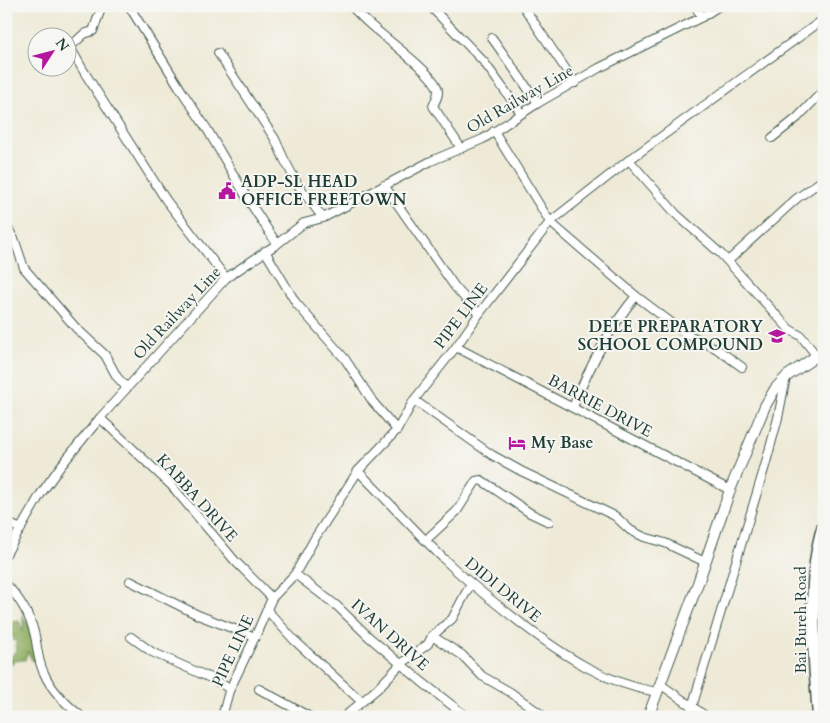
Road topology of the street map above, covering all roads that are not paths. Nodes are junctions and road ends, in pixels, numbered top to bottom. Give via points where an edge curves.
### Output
1 (102, 6) edge
2 (129, 6) edge
3 (351, 6) edge
4 (430, 6) edge
5 (523, 6) edge
6 (695, 6) edge
7 (719, 6) edge
8 (702, 17) junction
9 (824, 19) edge
10 (492, 38) dead end
11 (218, 53) dead end
12 (575, 83) junction
13 (824, 90) edge
14 (538, 103) junction
15 (521, 113) junction
16 (494, 131) junction
17 (772, 138) dead end
18 (461, 148) junction
19 (629, 160) junction
20 (824, 179) edge
21 (384, 185) junction
22 (322, 218) junction
23 (550, 222) junction
24 (6, 225) edge
25 (277, 244) junction
26 (266, 251) junction
27 (728, 261) junction
28 (226, 278) junction
29 (636, 296) junction
30 (479, 314) junction
31 (456, 347) junction
32 (820, 353) edge
33 (742, 367) dead end
34 (787, 376) junction
35 (127, 388) junction
36 (414, 400) junction
37 (574, 408) junction
38 (100, 418) junction
39 (396, 430) junction
40 (358, 471) junction
41 (730, 490) junction
42 (6, 522) edge
43 (550, 522) dead end
44 (824, 525) edge
45 (21, 529) junction
46 (426, 540) junction
47 (6, 554) edge
48 (705, 562) junction
49 (295, 574) junction
50 (130, 580) dead end
51 (471, 583) junction
52 (6, 586) edge
53 (272, 598) junction
54 (267, 610) junction
55 (432, 636) junction
56 (131, 637) dead end
57 (255, 637) junction
58 (401, 664) junction
59 (259, 688) dead end
60 (658, 688) junction
61 (230, 689) junction
62 (361, 701) junction
63 (692, 707) junction
64 (82, 717) edge
65 (222, 717) edge
66 (310, 717) edge
67 (344, 717) edge
68 (467, 717) edge
69 (545, 717) edge
70 (648, 717) edge
71 (689, 717) edge
72 (707, 717) edge
73 (819, 717) edge

1 - 28 street via 93,31 84,34 70,47 166,200
2 - 25 street
3 - 18 street via 412,60 438,88 433,106
4 - 15 street via 484,62
5 - 12 street
6 - 8 street
7 - 8 street, Old Railway Line
8 - 12 street, Old Railway Line
9 - 19 street, PIPE LINE
10 - 14 street
11 - 22 street via 275,139 298,185
12 - 14 street, Old Railway Line
13 - 17 street
14 - 15 street, Old Railway Line
15 - 16 street, Old Railway Line
16 - 18 street, Old Railway Line
16 - 23 street
18 - 21 street, Old Railway Line
19 - 23 street, PIPE LINE
19 - 27 street via 676,214
20 - 27 street via 796,199
21 - 22 street, Old Railway Line
21 - 30 street via 455,288
22 - 25 street, Old Railway Line via 304,223
23 - 29 street
23 - 30 street, PIPE LINE
24 - 35 street via 15,240 24,268 76,328 105,355
25 - 26 street, Old Railway Line
26 - 28 street, Old Railway Line
26 - 39 street via 296,303 345,359
27 - 32 street via 789,328
28 - 35 street, Old Railway Line
29 - 33 street via 685,333 718,349
29 - 37 street via 584,381
30 - 31 street, PIPE LINE
31 - 36 street, PIPE LINE
31 - 37 street, BARRIE DRIVE
32 - 34 street
34 - 41 street via 774,389 765,406
34 - 63 street via 765,466
35 - 38 street, Old Railway Line
36 - 39 street, PIPE LINE
36 - 48 street via 492,455 615,516 630,530
37 - 41 street, BARRIE DRIVE
38 - 45 street, Old Railway Line via 40,495
38 - 53 street, KABBA DRIVE via 171,486 235,561
39 - 40 street, PIPE LINE
40 - 46 street, DIDI DRIVE
40 - 49 street, PIPE LINE
41 - 48 street
42 - 45 street
43 - 46 street via 530,513 481,480 476,481 456,511
44 - 73 highway, Bai Bureh Road via 819,540 814,589
45 - 47 street, Old Railway Line
46 - 51 street, DIDI DRIVE
48 - 60 street
49 - 53 street, PIPE LINE
49 - 58 street, IVAN DRIVE via 337,606
50 - 57 street via 198,615
51 - 55 street via 452,619
51 - 60 street, DIDI DRIVE via 577,662 607,678 641,689
52 - 64 street via 24,608 34,631 44,674
53 - 54 street, PIPE LINE
54 - 57 street, PIPE LINE
54 - 62 street via 294,640
55 - 58 street via 428,644
55 - 69 street via 462,655 482,676
56 - 61 street via 152,652
57 - 61 street, PIPE LINE
58 - 62 street
58 - 68 street, IVAN DRIVE
59 - 66 street
60 - 63 street
60 - 70 street
61 - 65 street, PIPE LINE
62 - 67 street
63 - 71 street
63 - 72 street

